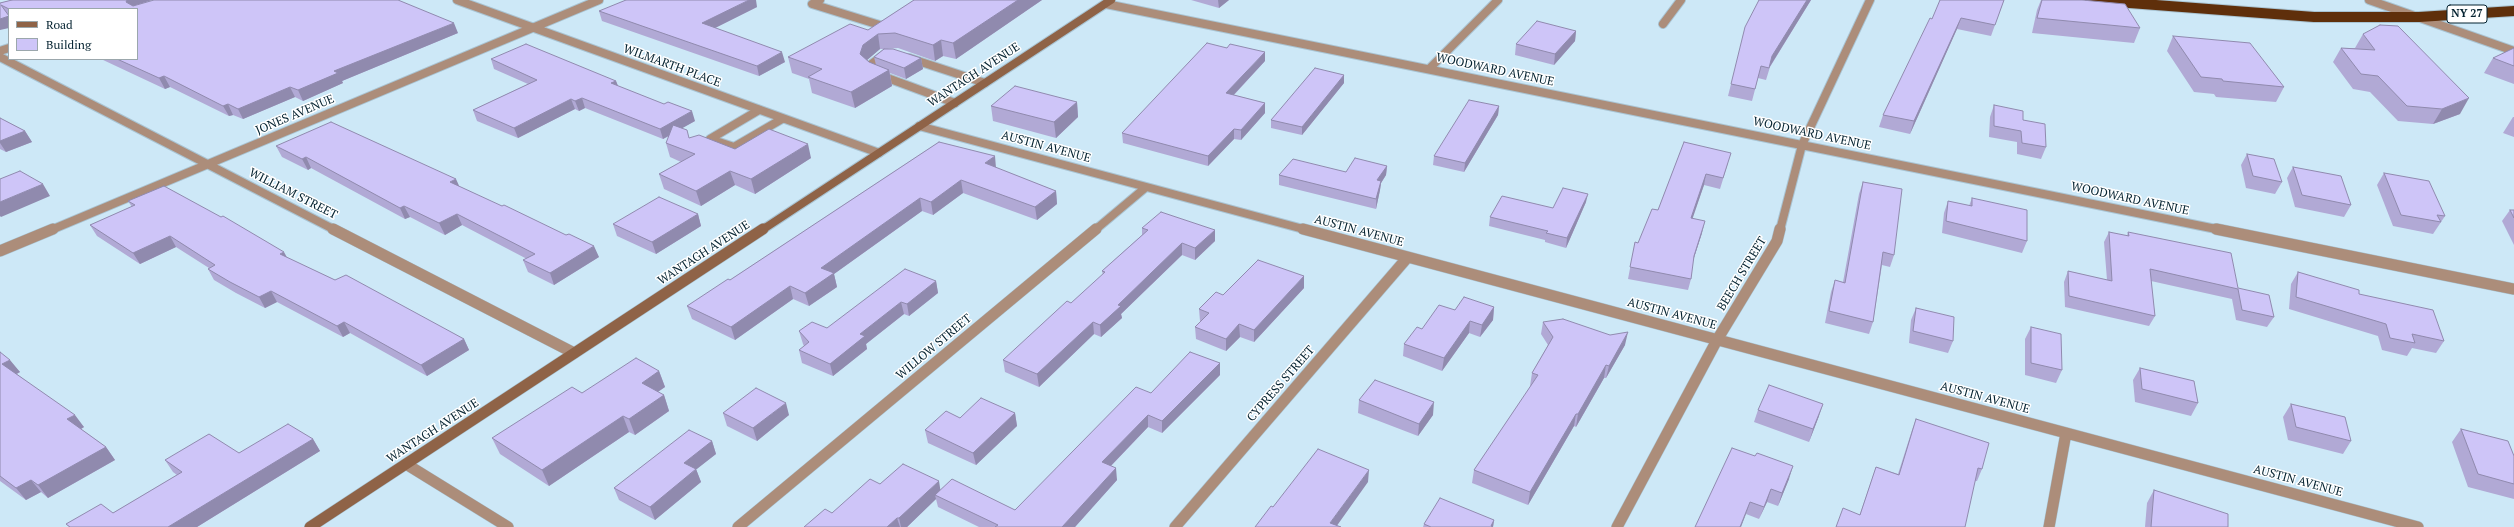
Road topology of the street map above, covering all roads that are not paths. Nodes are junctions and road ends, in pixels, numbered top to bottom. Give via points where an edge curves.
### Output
1 (457, 0) edge
2 (599, 0) edge
3 (820, 0) edge
4 (1498, 0) edge
5 (1681, 0) edge
6 (1870, 0) edge
7 (2090, 0) edge
8 (2369, 0) edge
9 (1109, 1) edge
10 (2514, 11) edge
11 (2420, 17) junction
12 (898, 19) edge
13 (1663, 24) dead end
14 (531, 29) junction
15 (2514, 51) edge
16 (0, 58) edge
17 (1430, 68) junction
18 (984, 83) junction
19 (955, 103) junction
20 (759, 110) junction
21 (782, 119) junction
22 (919, 126) junction
23 (1802, 144) junction
24 (878, 153) junction
25 (208, 164) junction
26 (1145, 188) junction
27 (0, 251) edge
28 (1407, 258) junction
29 (2514, 289) edge
30 (1717, 340) junction
31 (574, 353) junction
32 (2066, 433) junction
33 (406, 464) junction
34 (310, 527) edge
35 (508, 527) edge
36 (738, 527) edge
37 (1175, 527) edge
38 (1617, 527) edge
39 (2049, 527) edge
40 (2418, 527) edge

1 - 14 street, WILMARTH PLACE
2 - 14 street, JONES AVENUE
3 - 12 street via 812,4 886,27
4 - 17 street
5 - 13 street
6 - 23 street, BEECH STREET
7 - 11 highway, NY 27 via 2314,17
8 - 11 street
9 - 17 street, WOODWARD AVENUE
9 - 18 main road, WANTAGH AVENUE
10 - 11 highway, NY 27
11 - 15 street
14 - 20 street, WILMARTH PLACE
14 - 25 street, JONES AVENUE
16 - 25 street, WILLIAM STREET
17 - 23 street, WOODWARD AVENUE
18 - 19 main road, WANTAGH AVENUE
18 - 19 street via 900,55 884,54 870,65 869,69 874,73
19 - 22 main road, WANTAGH AVENUE
20 - 21 street, WILMARTH PLACE
20 - 21 street via 707,141 734,148
21 - 24 street, WILMARTH PLACE
22 - 24 main road, WANTAGH AVENUE
22 - 26 street, AUSTIN AVENUE
23 - 29 street, WOODWARD AVENUE
23 - 30 street, BEECH STREET via 1777,241
24 - 31 main road, WANTAGH AVENUE
25 - 27 street, JONES AVENUE
25 - 31 street, WILLIAM STREET
26 - 28 street, AUSTIN AVENUE
26 - 36 street, WILLOW STREET
28 - 30 street, AUSTIN AVENUE
28 - 37 street, CYPRESS STREET
30 - 32 street, AUSTIN AVENUE
30 - 38 street, BEECH STREET
31 - 33 main road, WANTAGH AVENUE
32 - 39 street
32 - 40 street, AUSTIN AVENUE
33 - 34 main road, WANTAGH AVENUE
33 - 35 street

